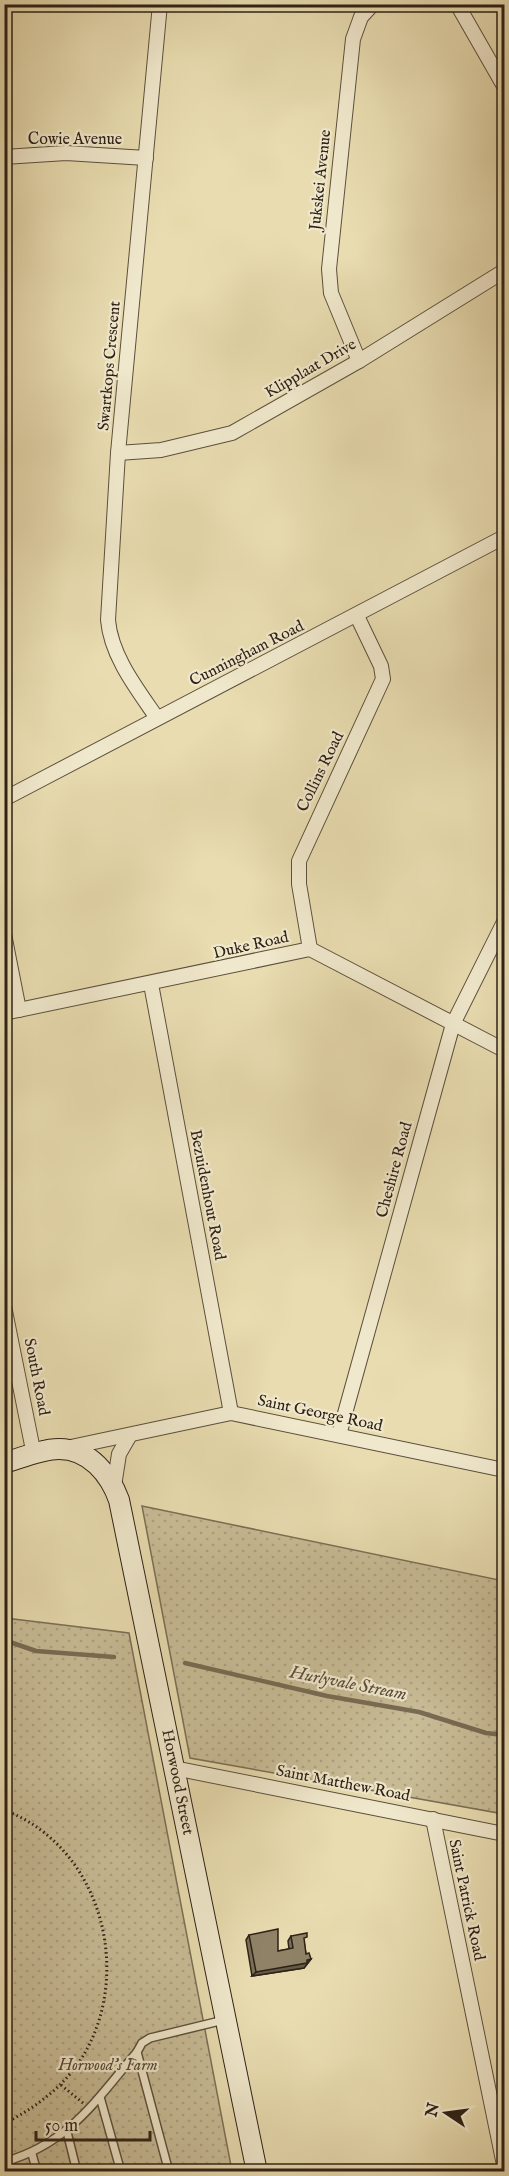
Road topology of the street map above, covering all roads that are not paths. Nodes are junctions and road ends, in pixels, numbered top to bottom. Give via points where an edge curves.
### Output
1 (160, 4) edge
2 (373, 4) edge
3 (457, 4) edge
4 (504, 86) edge
5 (4, 157) edge
6 (146, 158) junction
7 (504, 271) edge
8 (359, 361) junction
9 (118, 453) junction
10 (504, 537) edge
11 (357, 616) junction
12 (157, 718) junction
13 (4, 799) edge
14 (504, 922) edge
15 (4, 934) edge
16 (310, 949) junction
17 (151, 984) junction
18 (19, 1010) junction
19 (4, 1013) edge
20 (453, 1024) junction
21 (504, 1050) edge
22 (4, 1306) edge
23 (231, 1413) junction
24 (130, 1435) junction
25 (339, 1435) junction
26 (59, 1449) junction
27 (34, 1455) junction
28 (4, 1463) edge
29 (504, 1470) edge
30 (114, 1486) junction
31 (174, 1768) junction
32 (433, 1819) junction
33 (504, 1834) edge
34 (226, 2019) junction
35 (137, 2052) junction
36 (100, 2097) junction
37 (67, 2132) junction
38 (32, 2154) junction
39 (4, 2162) edge
40 (504, 2165) edge
41 (37, 2172) edge
42 (77, 2172) edge
43 (121, 2172) edge
44 (169, 2172) edge
45 (257, 2172) edge

1 - 6 street, Swartkops Crescent
2 - 8 street, Jukskei Avenue via 361,17 353,39 329,269 331,293
3 - 4 street
5 - 6 street, Cowie Avenue via 66,153
6 - 9 street, Swartkops Crescent
7 - 8 street, Klipplaat Drive
8 - 9 street, Klipplaat Drive via 232,433 161,450
9 - 12 street, Swartkops Crescent via 109,631
10 - 11 street, Cunningham Road
11 - 12 street, Cunningham Road
11 - 16 street, Collins Road via 381,666 382,679 299,861
12 - 13 street, Cunningham Road
14 - 20 street, Cheshire Road
15 - 18 street
16 - 17 street, Duke Road
16 - 20 street, Duke Road
17 - 18 street, Duke Road
17 - 23 street, Bezuidenhout Road
18 - 19 street, Duke Road
20 - 21 street, Duke Road
20 - 25 street, Cheshire Road
22 - 27 street, South Road
23 - 24 street, Saint George Road
23 - 25 street, Saint George Road
24 - 26 street, Saint George Road
24 - 30 street via 119,1454
25 - 29 street, Saint George Road
26 - 27 main road
26 - 30 main road, Horwood Street via 92,1460
27 - 28 main road
30 - 31 main road, Horwood Street
31 - 32 street, Saint Matthew Road
31 - 34 main road, Horwood Street
32 - 33 street, Saint Matthew Road
32 - 40 street, Saint Patrick Road
34 - 35 lane via 150,2038
34 - 45 main road, Horwood Street
35 - 36 lane
35 - 44 lane
36 - 37 lane
36 - 43 lane
37 - 38 lane
37 - 42 lane
38 - 39 lane
38 - 41 lane

